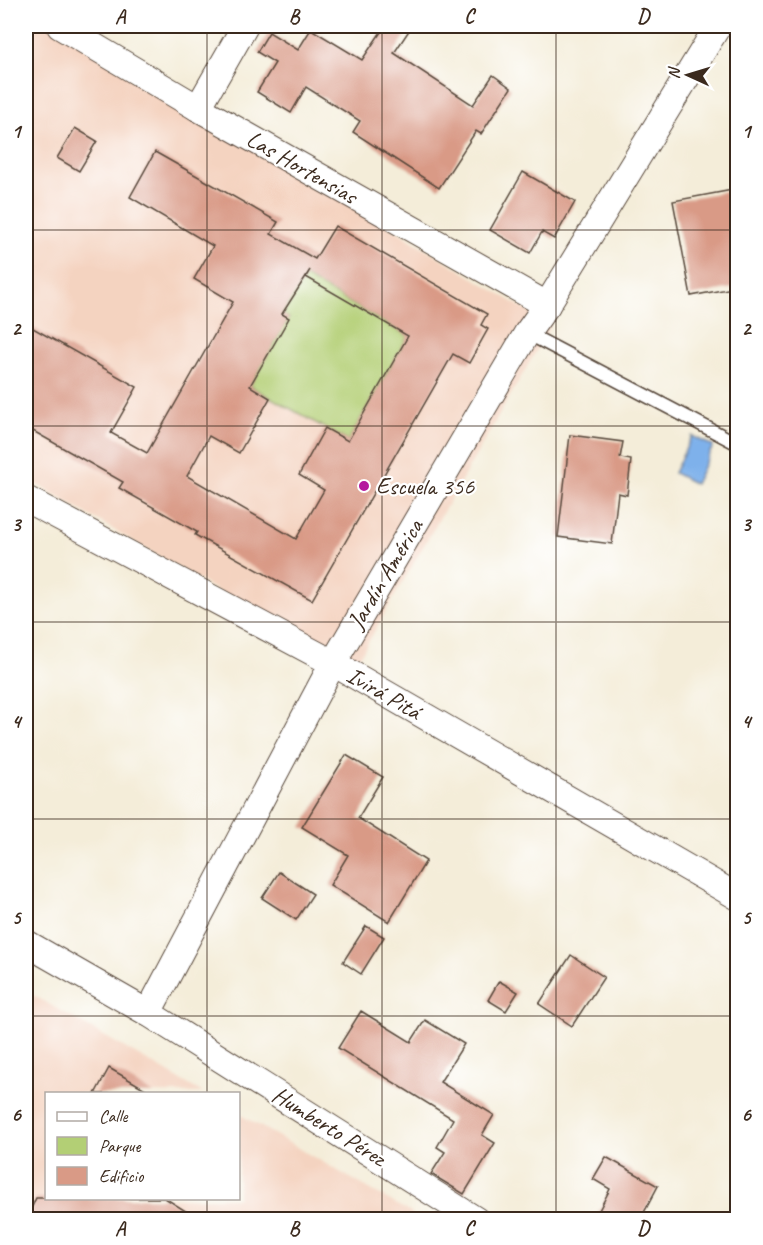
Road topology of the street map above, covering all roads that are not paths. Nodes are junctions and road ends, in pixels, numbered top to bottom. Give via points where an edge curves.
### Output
1 (60, 26) edge
2 (245, 26) edge
3 (718, 26) edge
4 (198, 108) junction
5 (547, 305) junction
6 (528, 333) junction
7 (738, 444) edge
8 (26, 499) edge
9 (333, 663) junction
10 (738, 897) edge
11 (26, 943) edge
12 (148, 1012) junction
13 (476, 1220) edge

1 - 4 street, Las Hortensias
2 - 4 street
3 - 5 street, Jardín América
4 - 5 street, Las Hortensias
5 - 6 street, Jardín América
6 - 7 lane
6 - 9 street, Jardín América
8 - 9 street, Ivirá Pitá
9 - 10 street, Ivirá Pitá
9 - 12 street, Jardín América
11 - 12 street, Humberto Pérez
12 - 13 street, Humberto Pérez

